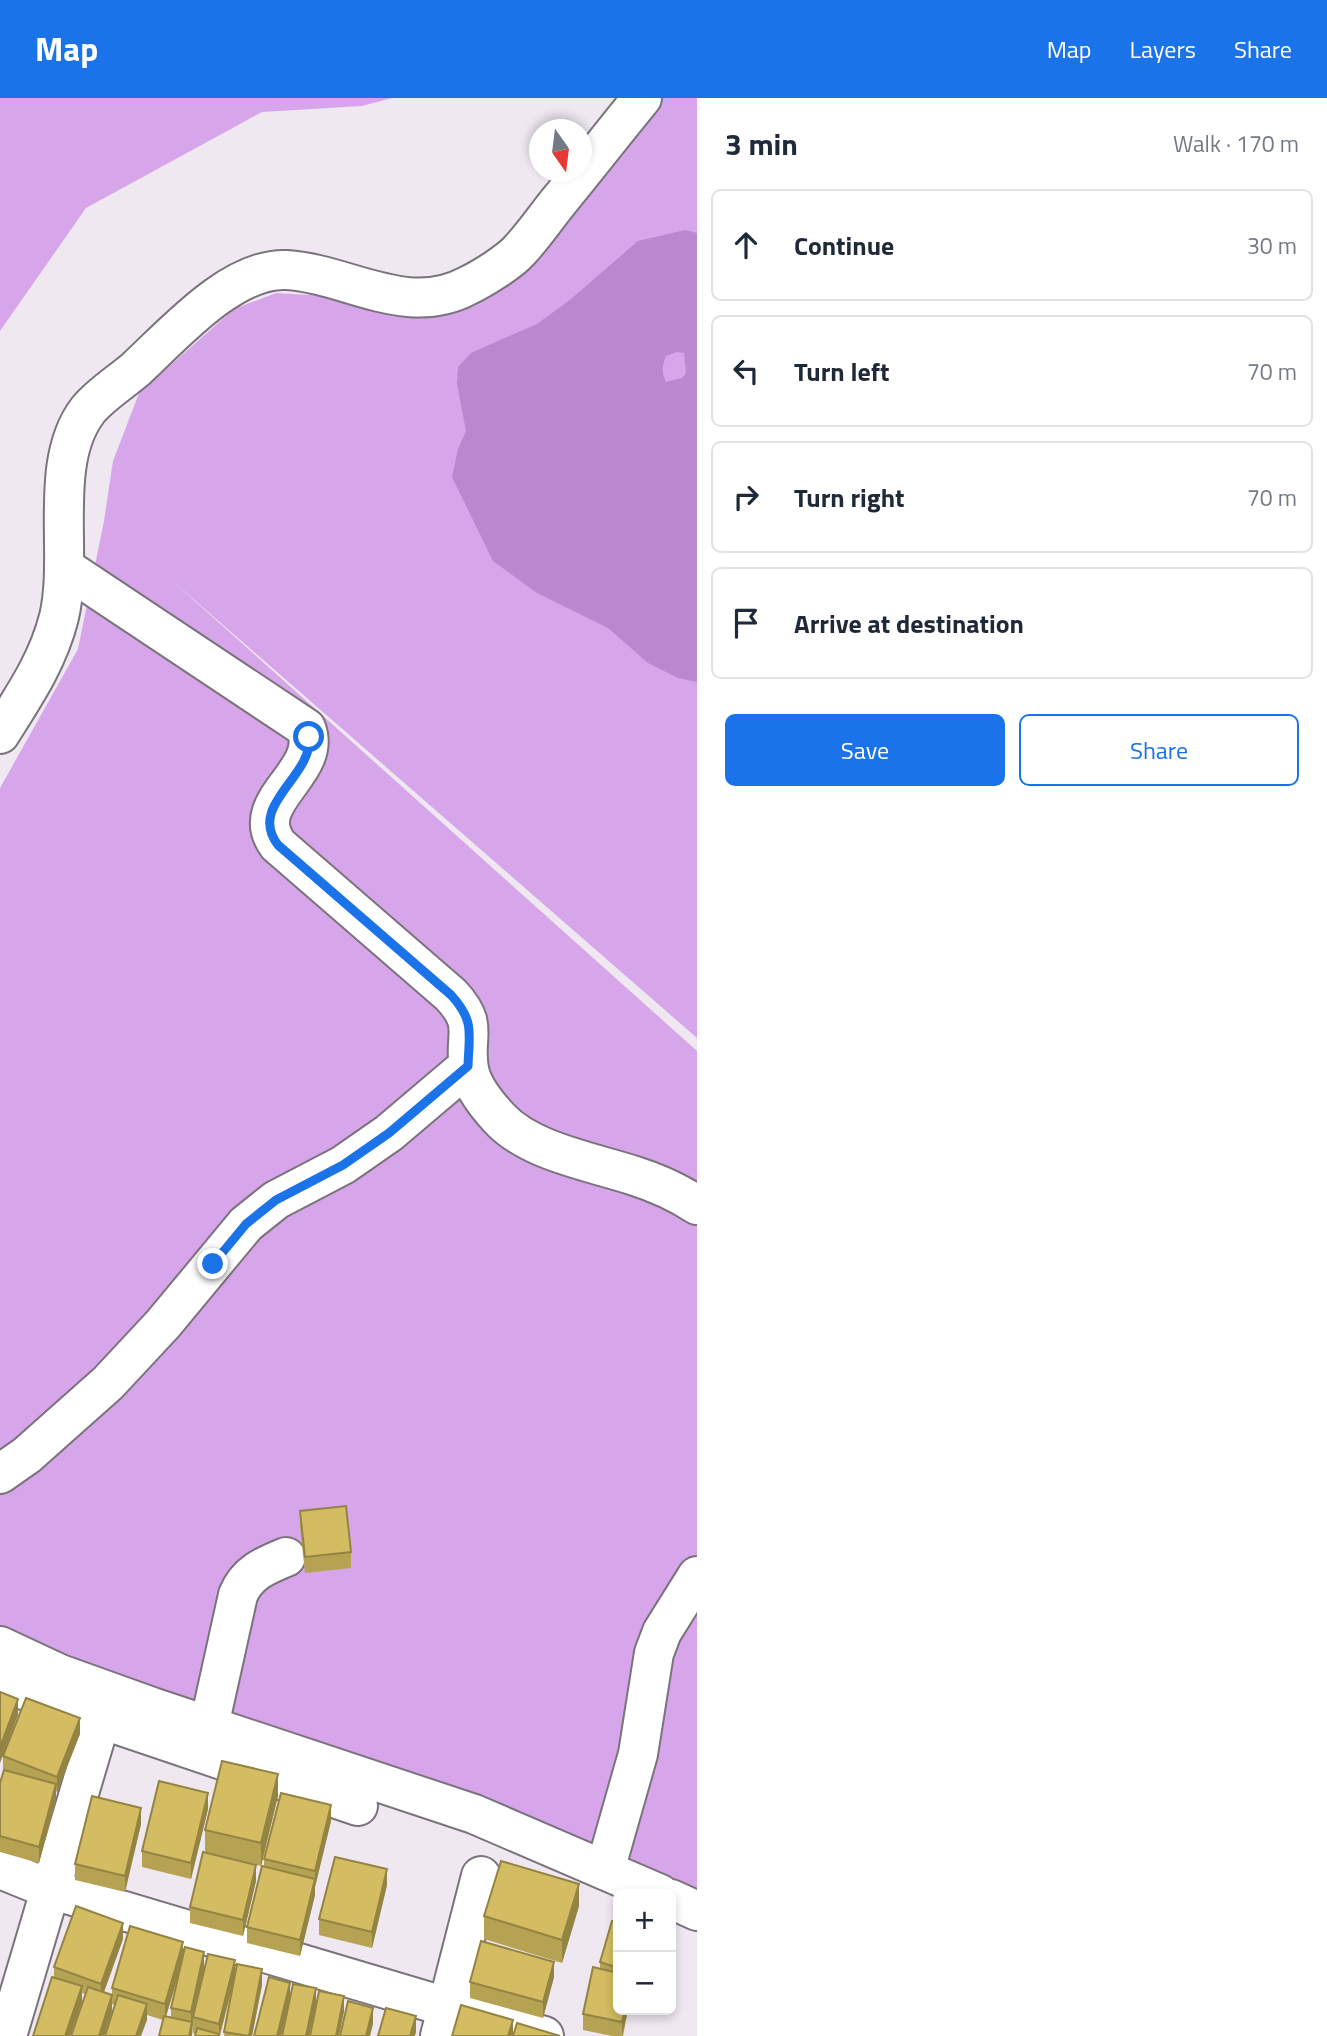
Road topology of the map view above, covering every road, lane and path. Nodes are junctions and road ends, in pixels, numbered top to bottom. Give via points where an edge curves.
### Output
1 (642, 98) edge
2 (64, 567) junction
3 (0, 734) edge
4 (468, 1066) junction
5 (697, 1205) edge
6 (0, 1474) edge
7 (286, 1557) dead end
8 (697, 1576) edge
9 (0, 1646) edge
10 (0, 1681) edge
11 (101, 1719) junction
12 (209, 1726) junction
13 (359, 1806) dead end
14 (0, 1869) edge
15 (605, 1870) junction
16 (481, 1876) dead end
17 (50, 1889) junction
18 (649, 1889) edge
19 (676, 1901) edge
20 (697, 1911) edge
21 (444, 2021) edge
22 (7, 2036) edge
23 (544, 2036) edge

1 - 2 street via 518,253 467,286 426,298 396,296 285,270 259,275 219,294 88,410 72,440 65,478
2 - 3 street via 59,616 41,668
2 - 4 street via 306,728 307,756 271,811 271,836 464,1008 470,1028
4 - 5 street via 480,1094 500,1120 536,1144 676,1191
4 - 6 street via 389,1133 343,1165 276,1200 246,1224 107,1383
7 - 12 street via 243,1582
8 - 15 street via 654,1653 638,1754
9 - 12 street via 60,1674
10 - 11 street
11 - 13 street
11 - 17 street
12 - 15 street via 474,1814
14 - 17 street
15 - 18 street
16 - 21 street
17 - 21 street
17 - 22 street
19 - 20 street
21 - 23 street

